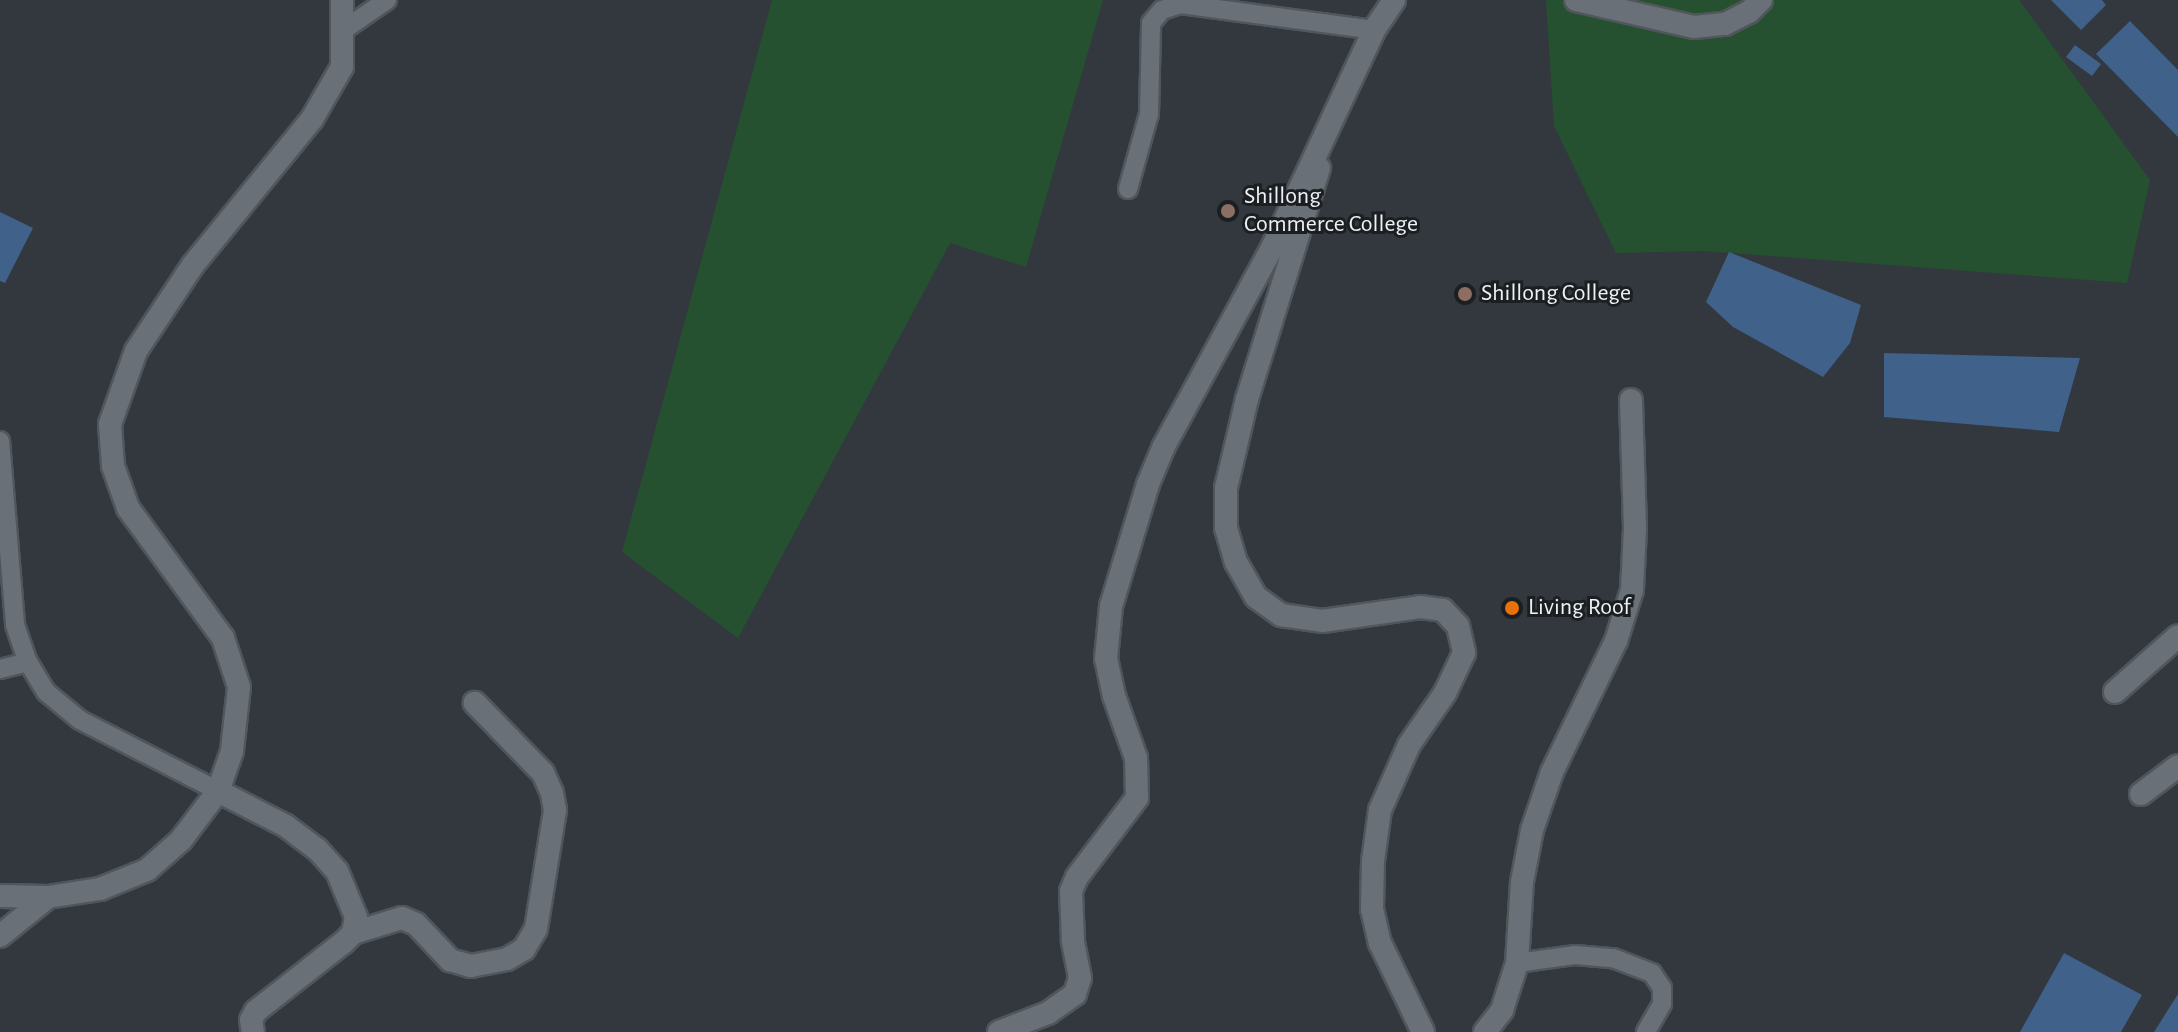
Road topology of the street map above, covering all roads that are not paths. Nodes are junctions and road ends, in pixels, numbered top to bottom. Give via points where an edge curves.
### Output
1 (342, 0) edge
2 (387, 0) edge
3 (1394, 0) edge
4 (1576, 0) edge
5 (1761, 0) edge
6 (345, 29) junction
7 (1374, 30) junction
8 (1322, 139) junction
9 (1128, 189) dead end
10 (1631, 400) dead end
11 (0, 441) edge
12 (2178, 636) edge
13 (28, 662) junction
14 (0, 669) edge
15 (2115, 692) dead end
16 (475, 703) dead end
17 (2178, 766) edge
18 (218, 791) junction
19 (2141, 794) dead end
20 (0, 896) edge
21 (48, 897) junction
22 (353, 933) junction
23 (0, 936) edge
24 (1517, 963) junction
25 (253, 1032) edge
26 (999, 1032) edge
27 (1423, 1032) edge
28 (1485, 1032) edge
29 (1646, 1032) edge

1 - 6 street
2 - 6 lane
3 - 7 street
4 - 5 street via 1694,27 1725,24
6 - 18 street via 342,67 312,119 193,265 136,351 110,424 113,466 128,508 223,638 239,687 232,751
7 - 8 street
7 - 9 lane via 1180,4 1162,10 1151,23 1149,114
8 - 26 street via 1261,270 1164,446 1125,555 1111,606 1106,659 1136,758 1137,798 1071,891 1080,978 1075,994 1048,1013
8 - 27 street via 1313,195 1247,399 1226,488 1226,528 1236,562 1256,597 1281,615 1322,621 1420,607 1443,610 1458,626 1464,653 1445,693 1409,745 1380,810 1373,861 1372,909 1380,943
10 - 24 street via 1632,590 1616,641 1552,772 1532,830 1522,882
11 - 13 lane via 15,625
12 - 15 street
13 - 14 lane
13 - 18 lane via 46,692 80,720
16 - 22 street via 543,773 552,793 555,810 536,929 524,949 507,959 471,966 450,960 416,924 402,918
17 - 19 street
18 - 21 street via 181,840 147,870 100,889
18 - 22 street via 286,826 317,849 351,898
20 - 21 street
21 - 23 street
22 - 25 street via 256,1011
24 - 28 street via 1502,1010
24 - 29 lane via 1575,955 1613,958 1652,973 1662,988 1662,1004

